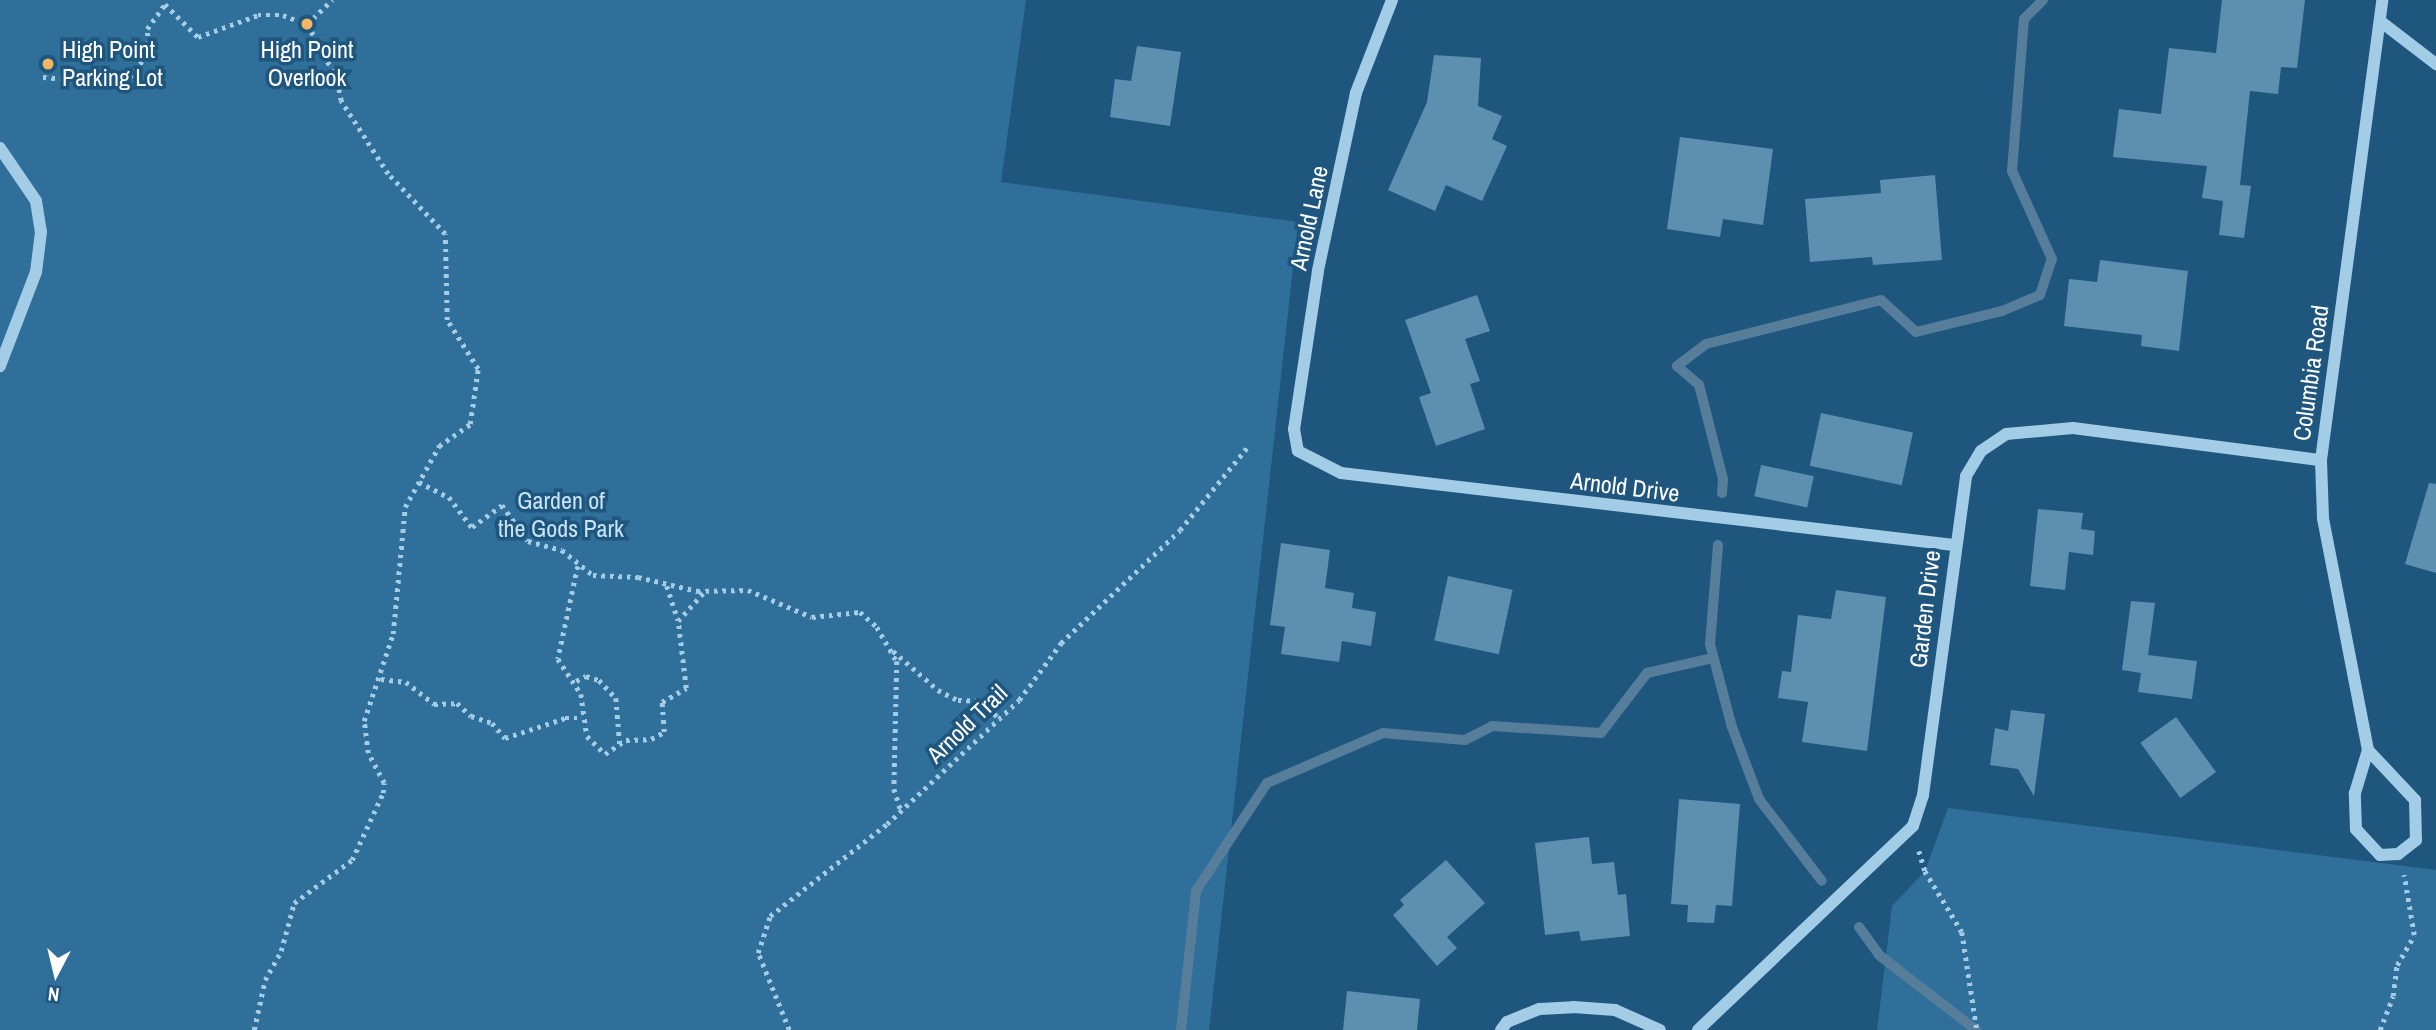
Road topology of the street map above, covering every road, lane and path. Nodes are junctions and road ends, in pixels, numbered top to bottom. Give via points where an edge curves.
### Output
1 (332, 0) edge
2 (1392, 0) edge
3 (2382, 0) edge
4 (2380, 21) junction
5 (307, 24) junction
6 (2436, 64) edge
7 (43, 77) dead end
8 (0, 148) edge
9 (0, 366) edge
10 (1250, 445) dead end
11 (1298, 451) joint
12 (2321, 460) junction
13 (419, 482) junction
14 (1954, 545) junction
15 (578, 566) junction
16 (667, 585) junction
17 (706, 590) junction
18 (678, 621) junction
19 (892, 650) junction
20 (380, 679) junction
21 (576, 681) junction
22 (581, 718) junction
23 (999, 719) junction
24 (620, 746) junction
25 (2368, 750) junction
26 (901, 811) junction
27 (1913, 826) junction
28 (2398, 854) junction
29 (254, 1030) edge
30 (789, 1030) edge
31 (1501, 1030) edge
32 (1660, 1030) edge
33 (1698, 1030) edge
34 (1977, 1030) edge
35 (2379, 1030) edge

1 - 5 path
2 - 11 street, Arnold Lane via 1356,93 1318,271 1294,429
3 - 4 street, Columbia Road
4 - 6 street
4 - 12 street, Columbia Road
5 - 7 path via 283,15 258,15 198,37 165,4 147,29 148,53 124,85
5 - 13 path via 337,80 341,101 388,174 445,234 447,320 478,369 470,424 439,446
8 - 9 street via 36,201 41,232 36,272
10 - 23 path, Arnold Trail via 1180,530 1061,643
11 - 14 street, Arnold Drive via 1341,473
12 - 14 street, Garden Drive via 2073,428 2006,434 1981,451 1966,477
12 - 25 street, Columbia Road via 2323,518
13 - 15 path via 449,497 472,527 502,505 528,541 562,550
13 - 20 path via 405,507 393,635
14 - 27 street, Garden Drive via 1923,795
15 - 16 path via 603,577 627,576
15 - 21 path via 558,652 561,670
16 - 17 path
16 - 18 path
17 - 18 path
17 - 19 path via 748,590 812,617 860,612
18 - 24 path via 686,688 662,702 665,725 659,737
19 - 23 path via 938,690 958,700 983,701
19 - 26 path via 898,675 894,789
20 - 22 path via 406,682 434,704 457,703 471,716 492,723 505,738 565,718
20 - 29 path via 364,720 368,753 384,783 383,793 352,860 294,902 281,951 265,980
21 - 22 path
21 - 24 path via 586,676 599,680 616,698
22 - 24 path via 598,751 610,753
23 - 26 path, Arnold Trail
25 - 28 street via 2415,800 2416,840
25 - 28 street, Columbia Road via 2355,793 2356,829 2380,855
26 - 30 path, Arnold Trail via 765,924 758,953
27 - 33 street, Garden Drive
27 - 34 path via 1925,871 1962,932
28 - 35 path via 2414,935 2397,965 2393,996
31 - 32 street via 1507,1022 1541,1009 1573,1007 1615,1010

